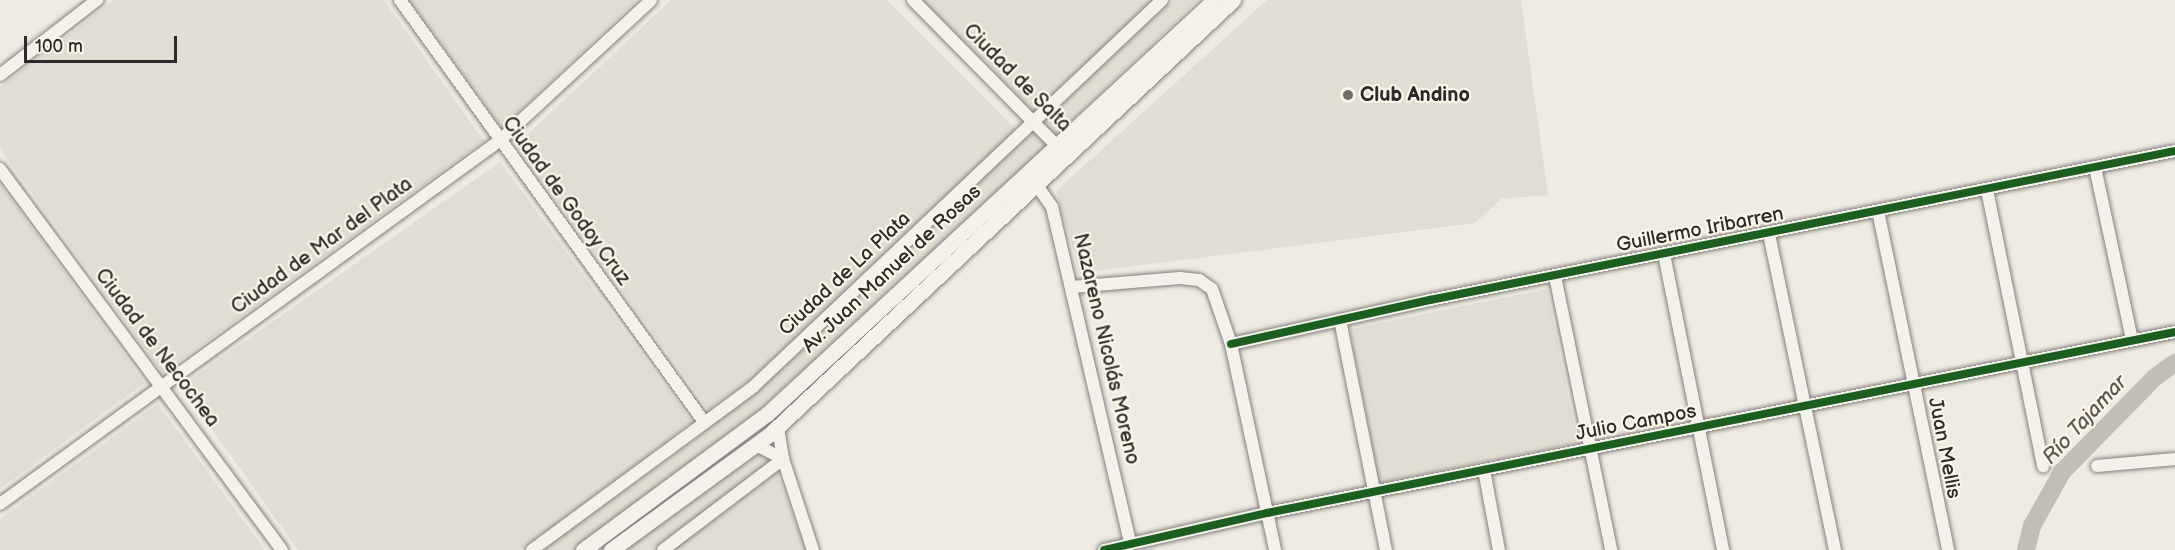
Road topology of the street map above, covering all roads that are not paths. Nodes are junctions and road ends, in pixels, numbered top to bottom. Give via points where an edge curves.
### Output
1 (97, 0) edge
2 (400, 0) edge
3 (651, 0) edge
4 (913, 0) edge
5 (1162, 0) edge
6 (1214, 0) edge
7 (1233, 0) edge
8 (0, 75) edge
9 (1034, 123) junction
10 (499, 141) junction
11 (1056, 144) junction
12 (2175, 151) edge
13 (1067, 158) junction
14 (2095, 167) junction
15 (0, 169) edge
16 (1026, 172) junction
17 (1039, 185) junction
18 (1987, 190) junction
19 (1878, 211) junction
20 (1769, 234) junction
21 (1664, 254) junction
22 (1555, 276) junction
23 (1072, 287) junction
24 (1340, 320) junction
25 (2175, 332) edge
26 (2132, 339) junction
27 (1231, 344) junction
28 (2023, 361) junction
29 (1914, 384) junction
30 (161, 388) junction
31 (1806, 406) junction
32 (704, 422) junction
33 (778, 427) junction
34 (1699, 427) junction
35 (756, 445) junction
36 (1591, 448) junction
37 (783, 459) junction
38 (2175, 459) edge
39 (2043, 466) dead end
40 (2097, 466) dead end
41 (1484, 470) junction
42 (1374, 493) junction
43 (0, 504) edge
44 (1267, 513) junction
45 (1130, 543) junction
46 (1158, 544) edge
47 (282, 550) edge
48 (532, 550) edge
49 (583, 550) edge
50 (611, 550) edge
51 (663, 550) edge
52 (813, 550) edge
53 (1104, 550) edge
54 (1275, 550) edge
55 (1386, 550) edge
56 (1499, 550) edge
57 (1611, 550) edge
58 (1723, 550) edge
59 (1835, 550) edge
60 (1948, 550) edge

1 - 8 street
2 - 10 street, Ciudad de Godoy Cruz
3 - 10 street, Ciudad de Mar del Plata
4 - 9 street, Ciudad de Salta
5 - 9 street, Ciudad de La Plata
6 - 11 main road, Av. Juan Manuel de Rosas
7 - 13 main road, Av. Juan Manuel de Rosas
9 - 11 street, Ciudad de Salta
9 - 32 street, Ciudad de La Plata via 753,387
10 - 30 street, Ciudad de Mar del Plata
10 - 32 street, Ciudad de Godoy Cruz
11 - 13 street, Ciudad de Salta
11 - 16 main road, Av. Juan Manuel de Rosas
12 - 14 street, Guillermo Iribarren
13 - 17 main road, Av. Juan Manuel de Rosas
14 - 18 street, Guillermo Iribarren
14 - 26 street
15 - 30 street, Ciudad de Necochea
16 - 17 street, Nazareno Nicolás Moreno
16 - 49 main road, Av. Juan Manuel de Rosas via 767,414
17 - 23 street, Nazareno Nicolás Moreno via 1052,207
17 - 33 main road, Av. Juan Manuel de Rosas
18 - 19 street, Guillermo Iribarren
18 - 28 street
19 - 20 street, Guillermo Iribarren
19 - 29 street, Juan Mellis
20 - 21 street, Guillermo Iribarren
20 - 31 street
21 - 22 street, Guillermo Iribarren
21 - 34 street
22 - 24 street, Guillermo Iribarren
22 - 36 street
23 - 27 street via 1180,278 1199,280 1219,299
23 - 45 street, Nazareno Nicolás Moreno
24 - 27 street, Guillermo Iribarren
24 - 42 street
25 - 26 street, Julio Campos
26 - 28 street, Julio Campos
27 - 44 street
28 - 29 street, Julio Campos
28 - 39 street
29 - 31 street, Julio Campos
29 - 60 street, Juan Mellis
30 - 43 street, Ciudad de Mar del Plata
30 - 47 street, Ciudad de Necochea
31 - 34 street, Julio Campos
31 - 59 street
32 - 48 street, Ciudad de La Plata
33 - 35 main road, Av. Juan Manuel de Rosas
33 - 37 street
34 - 36 street, Julio Campos
34 - 58 street
35 - 37 street
35 - 50 main road, Av. Juan Manuel de Rosas
36 - 41 street, Julio Campos
36 - 57 street
37 - 51 street
37 - 52 street
38 - 40 street
41 - 42 street, Julio Campos
41 - 56 street
42 - 44 street, Julio Campos
42 - 55 street
44 - 46 street, Julio Campos
44 - 54 street
45 - 46 street, Julio Campos
45 - 53 street, Julio Campos

